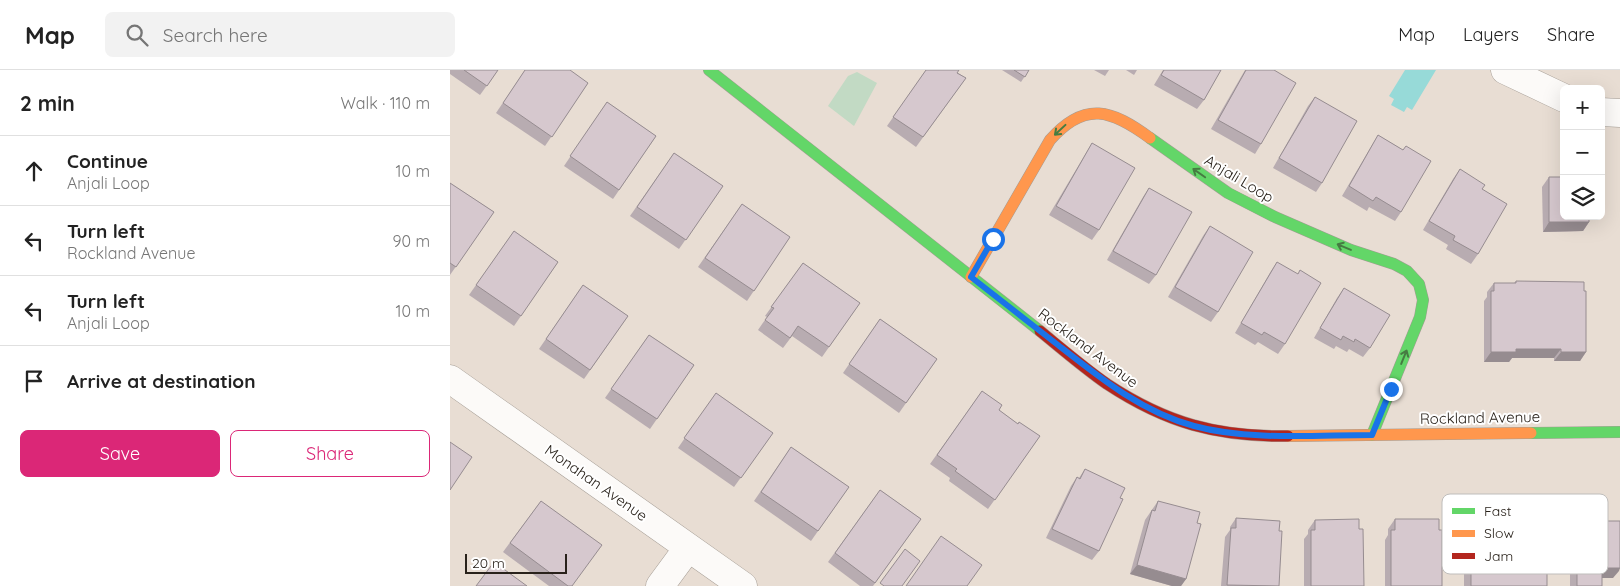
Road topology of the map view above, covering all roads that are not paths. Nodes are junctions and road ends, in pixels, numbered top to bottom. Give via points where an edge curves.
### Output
1 (709, 70) edge
2 (1505, 70) edge
3 (1560, 96) edge
4 (1605, 112) edge
5 (1620, 113) edge
6 (971, 277) junction
7 (450, 379) edge
8 (1620, 432) edge
9 (1372, 435) junction
10 (688, 548) junction
11 (660, 586) edge
12 (743, 586) edge

1 - 6 street, Rockland Avenue
2 - 3 street
4 - 5 street
6 - 9 street, Rockland Avenue via 1106,383 1165,415 1194,426 1232,432 1278,436
9 -> 6 street, Anjali Loop via 1420,317 1423,300 1419,284 1407,271 1394,264 1334,243 1228,194 1132,124 1112,115 1093,113 1062,126 1050,140
7 - 10 street, Monahan Avenue
8 - 9 street, Rockland Avenue
10 - 11 street
10 - 12 street, Monahan Avenue

